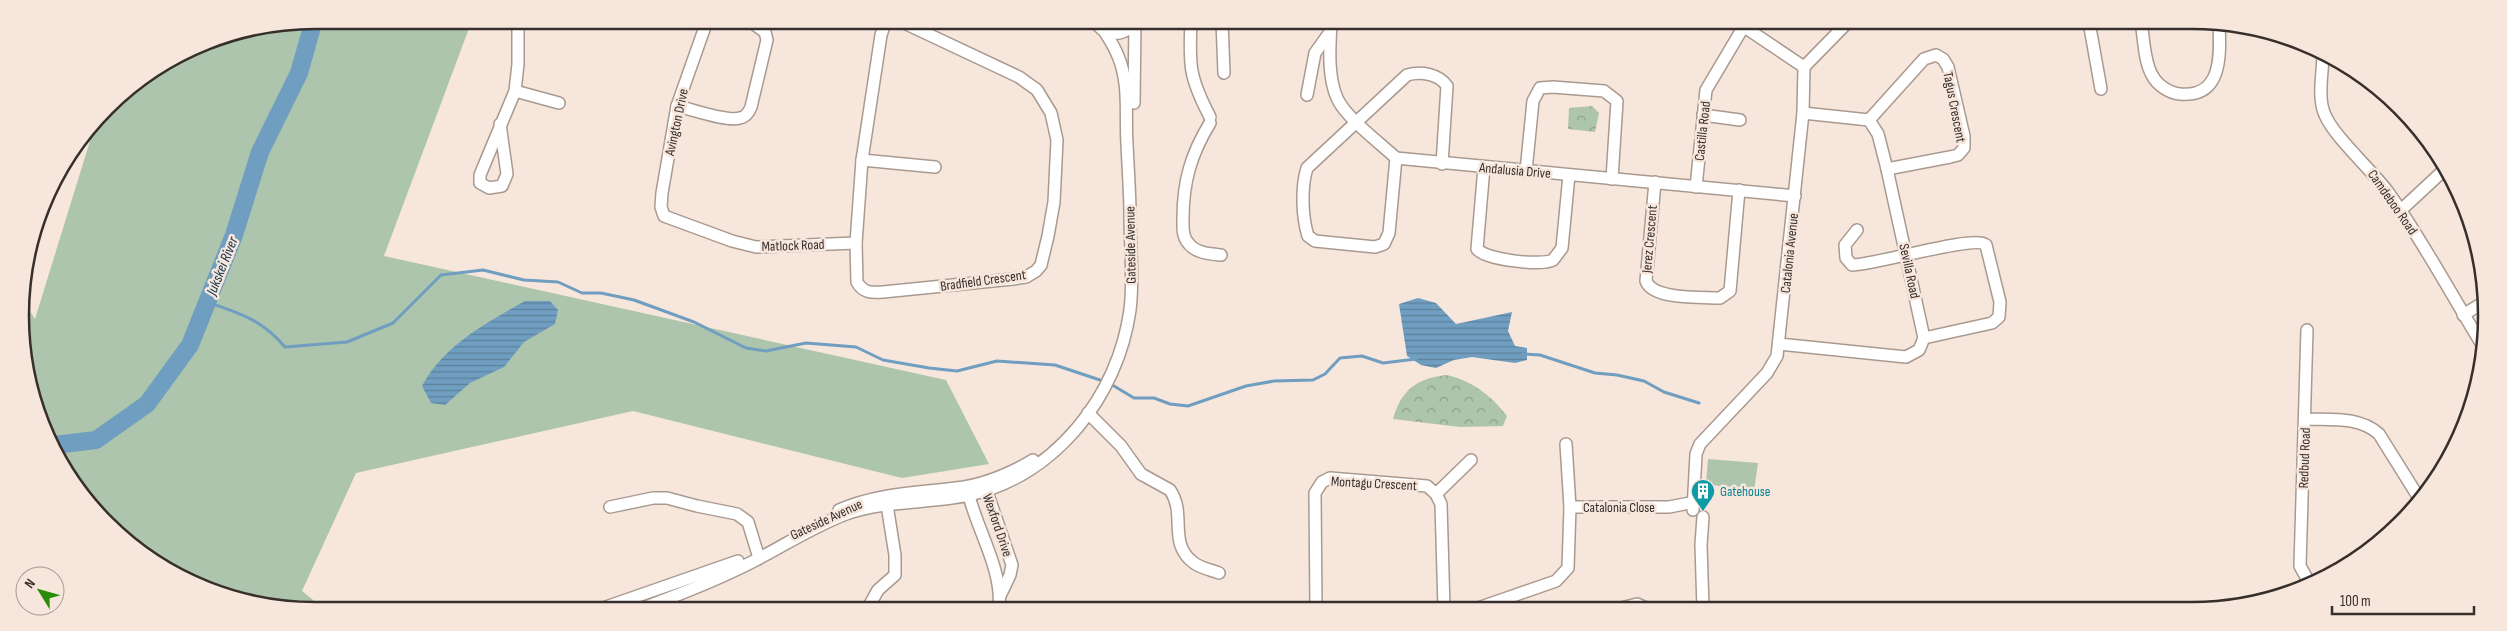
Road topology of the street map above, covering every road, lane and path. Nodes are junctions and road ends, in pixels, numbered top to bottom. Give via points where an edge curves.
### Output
1 (518, 29) edge
2 (704, 29) edge
3 (761, 29) edge
4 (883, 29) edge
5 (917, 29) edge
6 (1103, 29) edge
7 (1128, 29) edge
8 (1135, 29) edge
9 (1191, 29) edge
10 (1222, 29) edge
11 (1330, 29) edge
12 (1331, 29) edge
13 (1738, 29) edge
14 (1748, 29) edge
15 (1841, 29) edge
16 (2090, 29) edge
17 (2142, 29) edge
18 (2219, 30) edge
19 (1106, 32) junction
20 (2323, 61) edge
21 (1804, 67) junction
22 (1224, 73) dead end
23 (2101, 89) dead end
24 (515, 91) junction
25 (1307, 95) dead end
26 (559, 103) dead end
27 (677, 106) junction
28 (1803, 112) junction
29 (1703, 115) junction
30 (1740, 120) dead end
31 (1868, 120) junction
32 (1356, 121) junction
33 (500, 124) junction
34 (1396, 158) junction
35 (862, 160) junction
36 (1442, 164) junction
37 (935, 167) dead end
38 (1484, 167) junction
39 (1887, 169) junction
40 (1129, 170) junction
41 (1526, 171) junction
42 (2441, 174) edge
43 (1569, 175) junction
44 (1612, 179) junction
45 (1655, 182) junction
46 (1696, 187) junction
47 (1739, 190) junction
48 (1795, 196) junction
49 (2401, 210) junction
50 (673, 220) joint
51 (1857, 230) dead end
52 (856, 242) junction
53 (1221, 255) dead end
54 (1907, 256) junction
55 (2478, 306) edge
56 (2463, 315) junction
57 (2307, 330) dead end
58 (1924, 338) junction
59 (2478, 338) edge
60 (1779, 344) junction
61 (1088, 413) junction
62 (2306, 419) junction
63 (1566, 444) dead end
64 (1471, 460) dead end
65 (985, 486) junction
66 (968, 491) junction
67 (1436, 494) junction
68 (2416, 494) edge
69 (887, 505) junction
70 (610, 506) dead end
71 (1570, 507) junction
72 (1700, 514) junction
73 (1000, 531) junction
74 (982, 537) junction
75 (758, 555) junction
76 (1220, 573) dead end
77 (2307, 578) edge
78 (1000, 596) junction
79 (621, 602) edge
80 (656, 602) edge
81 (871, 602) edge
82 (1000, 602) edge
83 (1316, 602) edge
84 (1444, 602) edge
85 (1495, 602) edge
86 (1703, 602) edge

1 - 24 street
2 - 27 street, Avington Drive
3 - 27 street via 767,40 751,107 742,118
4 - 35 street, Bradfield Crescent
5 - 52 street, Bradfield Crescent via 1019,77 1037,90 1046,102 1057,140 1054,202 1041,265 1026,277 874,292 863,290 857,282
6 - 19 street
7 - 19 street via 1119,34
8 - 40 street, Gateside Avenue
9 - 53 street via 1190,71 1210,120 1194,153 1184,186 1183,231 1192,248
10 - 22 street
11 - 25 street via 1315,53
12 - 32 street via 1333,87 1338,100
13 - 29 street, Castilla Road via 1709,84
14 - 21 street
15 - 21 street
16 - 23 street
17 - 18 street via 2152,76 2164,88 2178,94 2191,94 2209,86 2220,60
19 - 40 street, Gateside Avenue via 1124,78
20 - 49 street, Camdeboo Road via 2324,114
21 - 28 street, Catalonia Avenue
24 - 26 street
24 - 33 street
27 - 50 street, Avington Drive via 661,202 664,216
28 - 31 street
28 - 48 street, Catalonia Avenue
29 - 30 street
29 - 46 street, Castilla Road
31 - 39 street, Sevilla Road via 1878,134
31 - 39 street, Tagus Crescent via 1924,59 1936,55 1943,58 1948,67 1964,148 1950,157
32 - 34 street
32 - 34 street via 1308,168 1304,186 1308,236 1315,241 1375,247 1384,244 1389,233
32 - 36 street via 1404,76 1423,74 1441,78 1447,90
33 - 33 street via 480,175 480,182 489,188 502,186 507,174
34 - 36 street, Andalusia Drive
35 - 37 street
35 - 52 street, Bradfield Crescent
36 - 38 street, Andalusia Drive
38 - 41 street, Andalusia Drive
38 - 43 street via 1477,249 1488,257 1541,263 1553,260 1562,248
39 - 54 street, Sevilla Road
40 - 61 street, Gateside Avenue via 1130,308 1113,371
41 - 43 street, Andalusia Drive
41 - 44 street via 1536,92 1540,88 1553,87 1604,91 1617,101
42 - 49 street
43 - 44 street, Andalusia Drive
44 - 45 street, Andalusia Drive
45 - 46 street, Andalusia Drive
45 - 47 street, Jerez Crescent via 1646,281 1660,294 1720,298 1730,290
46 - 47 street, Andalusia Drive
47 - 48 street, Andalusia Drive
48 - 60 street, Catalonia Avenue
49 - 56 street, Camdeboo Road
50 - 52 street, Matlock Road via 756,247
51 - 54 street via 1845,245 1850,264 1855,266
54 - 58 street, Sevilla Road
54 - 58 street via 1967,242 1983,242 1988,248 2000,302 2001,313 1992,323
55 - 56 street
56 - 59 street, Camdeboo Road
57 - 62 street, Redbud Road
58 - 60 street via 1919,350 1906,357
60 - 72 street, Catalonia Avenue via 1775,362 1767,373 1700,444 1696,454 1694,488
61 - 65 street, Gateside Avenue via 1076,427 1028,463
61 - 76 street via 1121,446 1141,474 1170,490 1178,512 1180,548 1195,564
62 - 68 street via 2344,420 2370,426 2379,434
62 - 77 street, Redbud Road via 2300,566
63 - 71 street, Catalonia Close
64 - 67 street
65 - 66 street, Gateside Avenue
65 - 73 street, Wexford Drive
66 - 69 street, Gateside Avenue
66 - 74 street, Wexford Drive
66 - 75 street, Gateside Avenue via 911,491 862,501 841,509
67 - 83 street, Montagu Crescent via 1428,486 1330,478 1322,482 1314,500
67 - 84 street, Montagu Crescent via 1441,504
69 - 75 street, Gateside Avenue via 847,514
69 - 81 street via 895,575 878,590
70 - 75 street via 667,498 737,514 748,522
71 - 72 street, Catalonia Close via 1669,507
71 - 85 street via 1569,562 1564,573 1556,581
72 - 86 street
73 - 74 street
73 - 78 street, Wexford Drive via 1012,565
74 - 78 street, Wexford Drive
75 - 79 street, Gateside Avenue
75 - 80 street, Gateside Avenue
78 - 82 street, Wexford Drive

